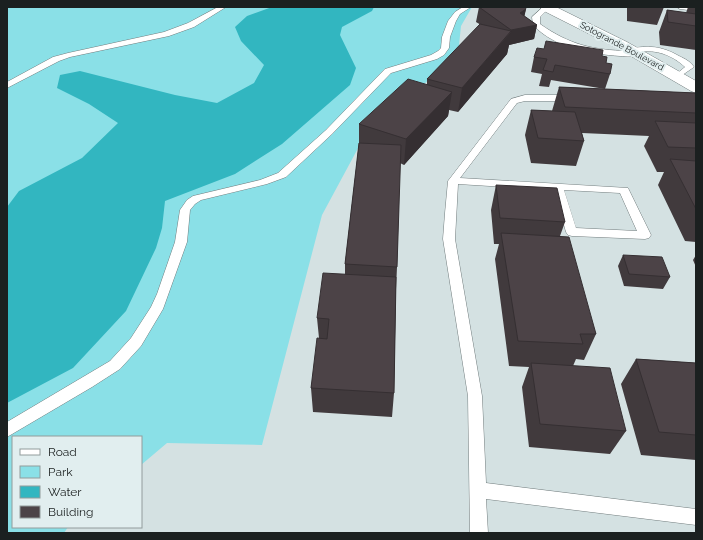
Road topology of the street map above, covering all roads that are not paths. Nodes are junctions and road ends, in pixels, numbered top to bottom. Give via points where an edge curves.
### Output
1 (223, 7) edge
2 (468, 7) edge
3 (546, 7) edge
4 (680, 7) edge
5 (696, 9) edge
6 (635, 52) junction
7 (7, 85) edge
8 (696, 88) edge
9 (582, 98) edge
10 (452, 182) junction
11 (558, 186) junction
12 (7, 430) edge
13 (478, 490) junction
14 (696, 517) edge
15 (479, 533) edge

1 - 7 lane via 191,25 166,34 56,59
2 - 12 lane via 452,20 445,48 441,52 434,57 388,71 329,132 282,175 197,198 191,202 185,210 181,242 163,294 157,309 136,342 114,365
3 - 6 street, Sotogrande Boulevard
3 - 6 lane via 536,17 537,25 570,46 597,53
4 - 5 lane
6 - 8 street, Sotogrande Boulevard
9 - 10 lane via 525,98 514,101
10 - 11 lane
10 - 13 lane via 449,239 475,396
11 - 11 lane via 624,190 645,235 572,232
13 - 14 lane
13 - 15 lane

